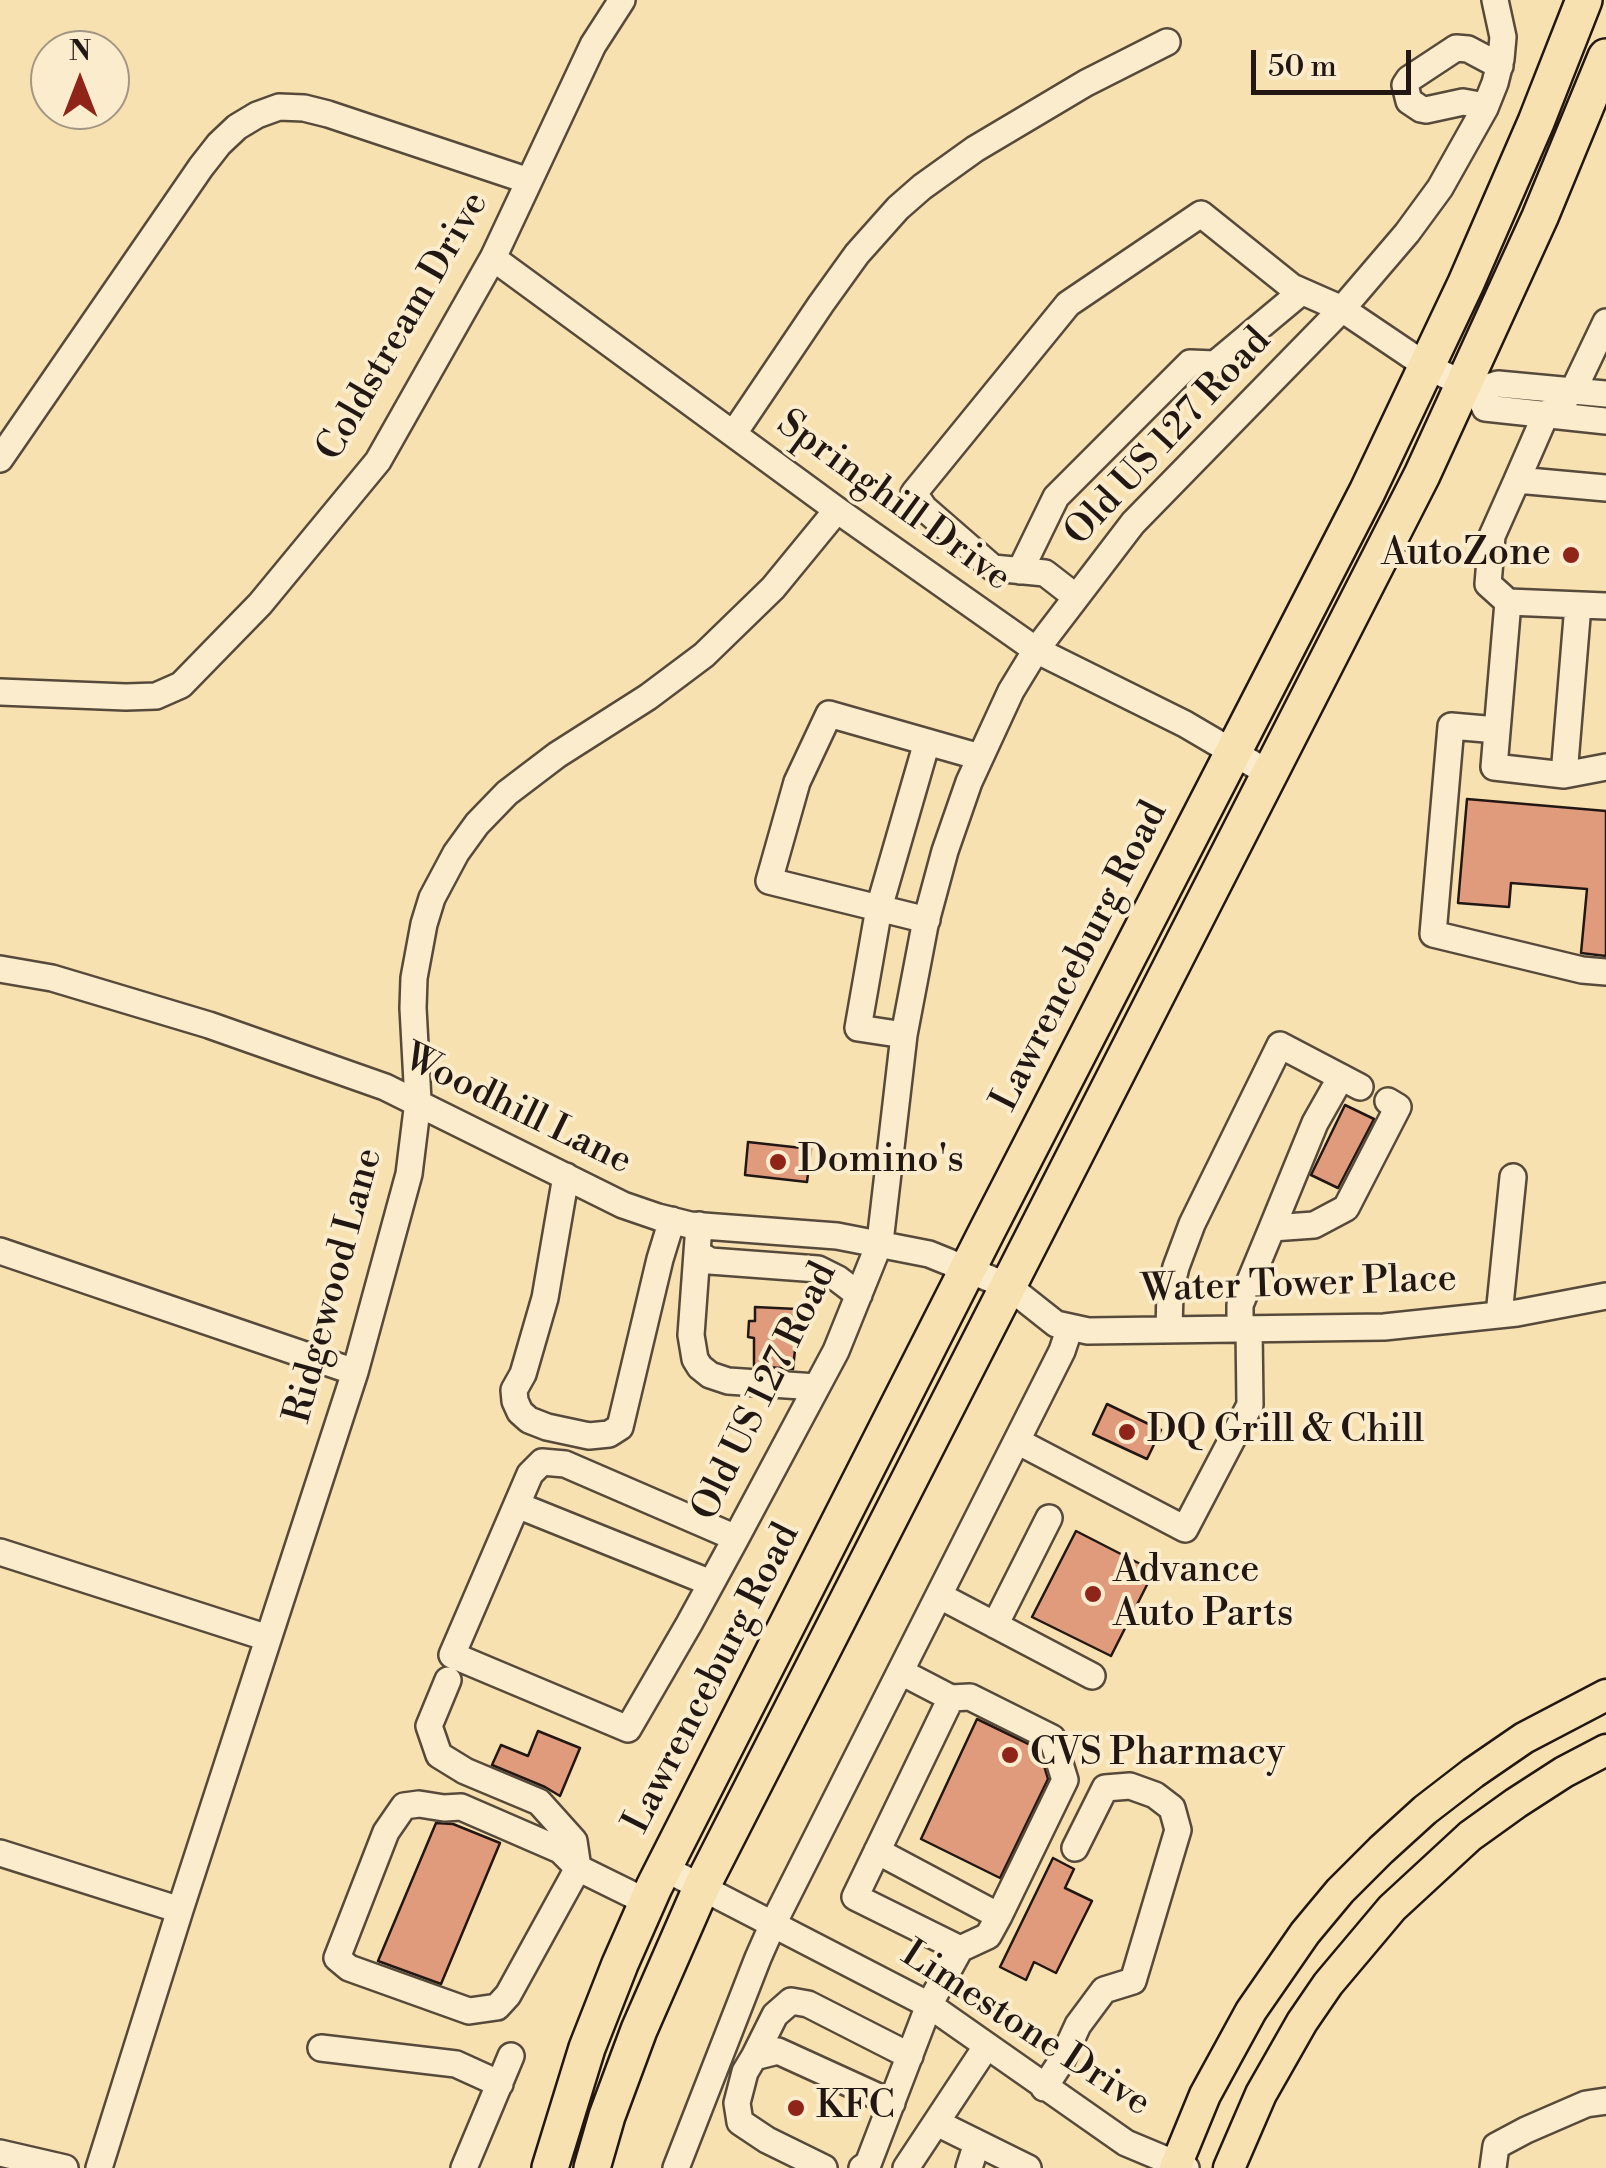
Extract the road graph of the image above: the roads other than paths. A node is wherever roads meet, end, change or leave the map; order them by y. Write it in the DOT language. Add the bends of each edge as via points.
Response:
graph roads {
  1 [pos="622,0"];
  2 [pos="1494,0"];
  3 [pos="1584,0"];
  4 [pos="1167,42"];
  5 [pos="1606,57"];
  6 [pos="1500,66"];
  7 [pos="1485,106"];
  8 [pos="529,181"];
  9 [pos="494,258"];
  10 [pos="1300,292"];
  11 [pos="1342,308"];
  12 [pos="1605,326"];
  13 [pos="1428,367"];
  14 [pos="1471,387"];
  15 [pos="1573,392"];
  16 [pos="1606,394"];
  17 [pos="1545,416"];
  18 [pos="1606,421"];
  19 [pos="734,434"];
  20 [pos="0,459"];
  21 [pos="1518,480"];
  22 [pos="1606,488"];
  23 [pos="837,510"];
  24 [pos="1020,571"];
  25 [pos="1076,597"];
  26 [pos="1508,602"];
  27 [pos="1578,605"];
  28 [pos="1606,606"];
  29 [pos="1036,650"];
  30 [pos="0,692"];
  31 [pos="1497,730"];
  32 [pos="926,742"];
  33 [pos="1234,752"];
  34 [pos="980,757"];
  35 [pos="1606,767"];
  36 [pos="1270,774"];
  37 [pos="1564,775"];
  38 [pos="878,908"];
  39 [pos="926,920"];
  40 [pos="0,969"];
  41 [pos="1606,972"];
  42 [pos="904,1034"];
  43 [pos="418,1101"];
  44 [pos="1388,1102"];
  45 [pos="566,1176"];
  46 [pos="1513,1177"];
  47 [pos="672,1220"];
  48 [pos="699,1225"];
  49 [pos="1272,1228"];
  50 [pos="880,1242"];
  51 [pos="0,1251"];
  52 [pos="697,1253"];
  53 [pos="968,1269"];
  54 [pos="1008,1286"];
  55 [pos="858,1295"];
  56 [pos="1606,1296"];
  57 [pos="1499,1315"];
  58 [pos="1070,1327"];
  59 [pos="1244,1328"];
  60 [pos="1169,1330"];
  61 [pos="354,1372"];
  62 [pos="816,1387"];
  63 [pos="1017,1441"];
  64 [pos="517,1505"];
  65 [pos="1049,1518"];
  66 [pos="736,1538"];
  67 [pos="0,1552"];
  68 [pos="712,1582"];
  69 [pos="940,1596"];
  70 [pos="996,1625"];
  71 [pos="268,1638"];
  72 [pos="901,1672"];
  73 [pos="1092,1676"];
  74 [pos="448,1680"];
  75 [pos="1606,1695"];
  76 [pos="951,1698"];
  77 [pos="1606,1750"];
  78 [pos="1075,1848"];
  79 [pos="877,1850"];
  80 [pos="0,1853"];
  81 [pos="578,1868"];
  82 [pos="664,1868"];
  83 [pos="702,1886"];
  84 [pos="647,1902"];
  85 [pos="180,1910"];
  86 [pos="999,1916"];
  87 [pos="773,1924"];
  88 [pos="960,1949"];
  89 [pos="929,2005"];
  90 [pos="986,2047"];
  91 [pos="321,2048"];
  92 [pos="512,2056"];
  93 [pos="910,2056"];
  94 [pos="720,2061"];
  95 [pos="750,2064"];
  96 [pos="500,2084"];
  97 [pos="1044,2088"];
  98 [pos="1606,2101"];
  99 [pos="892,2102"];
  100 [pos="937,2123"];
  101 [pos="0,2153"];
  102 [pos="973,2156"];
  103 [pos="1179,2167"];
  104 [pos="65,2168"];
  105 [pos="99,2168"];
  106 [pos="464,2168"];
  107 [pos="550,2168"];
  108 [pos="592,2168"];
  109 [pos="676,2168"];
  110 [pos="824,2168"];
  111 [pos="862,2168"];
  112 [pos="906,2168"];
  113 [pos="1028,2168"];
  114 [pos="1229,2168"];
  115 [pos="1493,2168"];
  1 -- 8 [label="street, Coldstream Drive" via="593,45"];
  2 -- 6 [label="street, Old US 127 Road" via="1504,37"];
  3 -- 13 [label="highway, Lawrenceburg Road"];
  4 -- 19 [label="street" via="990,141 898,208 830,292"];
  5 -- 14 [label="highway"];
  6 -- 7 [label="street, Old US 127 Road"];
  6 -- 7 [label="street" via="1456,48 1405,86 1409,101 1421,109 1463,102"];
  7 -- 11 [label="street, Old US 127 Road" via="1440,188"];
  8 -- 9 [label="street, Coldstream Drive"];
  8 -- 20 [label="street" via="304,108 257,114 201,167"];
  9 -- 19 [label="street, Springhill Drive"];
  9 -- 30 [label="street, Coldstream Drive" via="378,461 260,604 181,685 156,696"];
  10 -- 11 [label="street"];
  10 -- 24 [label="street" via="1216,364 1190,363 1056,497"];
  10 -- 24 [label="street" via="1201,214 1068,304 914,492 993,568"];
  11 -- 13 [label="street"];
  11 -- 25 [label="street, Old US 127 Road" via="1132,523"];
  12 -- 15 [label="street"];
  13 -- 14 [label="street"];
  13 -- 33 [label="highway, Lawrenceburg Road"];
  14 -- 15 [label="street"];
  14 -- 17 [label="street" via="1485,408"];
  14 -- 36 [label="highway"];
  15 -- 16 [label="street"];
  15 -- 17 [label="street"];
  17 -- 18 [label="street"];
  17 -- 21 [label="street"];
  19 -- 23 [label="street, Springhill Drive"];
  21 -- 22 [label="street"];
  21 -- 26 [label="street" via="1492,536 1488,584"];
  23 -- 29 [label="street, Springhill Drive"];
  23 -- 43 [label="street, Ridgewood Lane" via="773,588 704,655 530,774 477,824 443,876 418,950"];
  24 -- 25 [label="street" via="1046,573"];
  25 -- 29 [label="street, Old US 127 Road"];
  26 -- 27 [label="street"];
  26 -- 31 [label="street"];
  27 -- 28 [label="street"];
  27 -- 37 [label="street"];
  29 -- 33 [label="street, Springhill Drive"];
  29 -- 34 [label="street, Old US 127 Road"];
  31 -- 37 [label="street" via="1494,767"];
  31 -- 41 [label="street" via="1451,726 1434,934"];
  32 -- 34 [label="street"];
  32 -- 38 [label="street"];
  32 -- 38 [label="street" via="828,714 797,782 769,881"];
  33 -- 36 [label="street, Springhill Drive"];
  33 -- 53 [label="highway, Lawrenceburg Road"];
  34 -- 39 [label="street, Old US 127 Road"];
  35 -- 37 [label="street"];
  36 -- 54 [label="highway"];
  38 -- 39 [label="street"];
  38 -- 42 [label="street" via="858,1028"];
  39 -- 42 [label="street, Old US 127 Road"];
  40 -- 43 [label="street, Woodhill Lane" via="209,1024"];
  42 -- 50 [label="street, Old US 127 Road"];
  43 -- 45 [label="street, Woodhill Lane"];
  43 -- 61 [label="street, Ridgewood Lane" via="410,1174"];
  44 -- 49 [label="street" via="1398,1107 1346,1208 1314,1224"];
  45 -- 47 [label="street, Woodhill Lane"];
  45 -- 47 [label="street" via="544,1298 514,1390 528,1420 589,1436 620,1428"];
  46 -- 57 [label="street"];
  47 -- 48 [label="street, Woodhill Lane"];
  48 -- 50 [label="street, Woodhill Lane"];
  48 -- 52 [label="street"];
  49 -- 59 [label="street" via="1240,1306"];
  49 -- 60 [label="street" via="1314,1123 1350,1082 1280,1044 1192,1224 1170,1291"];
  50 -- 53 [label="street, Woodhill Lane"];
  50 -- 55 [label="street, Old US 127 Road"];
  51 -- 61 [label="street"];
  52 -- 55 [label="street" via="710,1260 818,1270"];
  52 -- 62 [label="street" via="692,1347 700,1366 728,1381"];
  53 -- 54 [label="street, Woodhill Lane"];
  53 -- 82 [label="highway, Lawrenceburg Road"];
  54 -- 58 [label="street, Water Tower Place" via="1056,1324"];
  54 -- 83 [label="highway"];
  55 -- 62 [label="street, Old US 127 Road"];
  56 -- 57 [label="street, Water Tower Place"];
  57 -- 59 [label="street, Water Tower Place" via="1384,1327"];
  58 -- 60 [label="street, Water Tower Place"];
  58 -- 63 [label="street"];
  59 -- 60 [label="street, Water Tower Place"];
  59 -- 63 [label="street" via="1250,1405 1185,1528"];
  61 -- 71 [label="street, Ridgewood Lane"];
  62 -- 66 [label="street, Old US 127 Road"];
  63 -- 69 [label="street"];
  64 -- 66 [label="street" via="542,1462 565,1464"];
  64 -- 68 [label="street"];
  64 -- 68 [label="street, Old US 127 Road" via="452,1655 628,1729"];
  65 -- 70 [label="street"];
  66 -- 68 [label="street, Old US 127 Road"];
  67 -- 71 [label="street"];
  69 -- 70 [label="street"];
  69 -- 72 [label="street"];
  70 -- 73 [label="street"];
  71 -- 85 [label="street, Ridgewood Lane"];
  72 -- 76 [label="street"];
  72 -- 87 [label="street"];
  74 -- 81 [label="street" via="429,1726 439,1755 540,1802 574,1841"];
  75 -- 103 [label="main road" via="1473,1773 1340,1891 1251,2011 1205,2095"];
  76 -- 79 [label="street"];
  76 -- 86 [label="street" via="970,1697 1052,1738 1065,1780"];
  77 -- 114 [label="main road" via="1470,1836 1392,1908 1302,2022"];
  78 -- 97 [label="street" via="1105,1788 1130,1786 1172,1808 1178,1830 1132,1981 1104,1990"];
  79 -- 86 [label="street"];
  79 -- 88 [label="street" via="855,1897"];
  80 -- 85 [label="street"];
  81 -- 81 [label="street" via="560,1850 461,1807 404,1806 386,1832 337,1958 469,2012 497,2007"];
  81 -- 84 [label="street"];
  82 -- 83 [label="street, Limestone Drive"];
  82 -- 84 [label="highway, Lawrenceburg Road"];
  83 -- 87 [label="street, Limestone Drive"];
  83 -- 108 [label="highway" via="639,2030"];
  84 -- 107 [label="highway, Lawrenceburg Road" via="587,2048"];
  85 -- 105 [label="street, Ridgewood Lane"];
  86 -- 88 [label="street" via="988,1936"];
  87 -- 89 [label="street, Limestone Drive"];
  87 -- 94 [label="street"];
  88 -- 89 [label="street"];
  89 -- 90 [label="street, Limestone Drive"];
  89 -- 93 [label="street"];
  90 -- 97 [label="street, Limestone Drive"];
  90 -- 100 [label="street"];
  91 -- 96 [label="street" via="456,2064"];
  92 -- 96 [label="street"];
  93 -- 95 [label="street" via="808,2004 791,2002 775,2016"];
  93 -- 99 [label="street"];
  94 -- 95 [label="street"];
  94 -- 109 [label="street"];
  95 -- 99 [label="street" via="778,2050"];
  95 -- 110 [label="street" via="737,2103 740,2122"];
  96 -- 106 [label="street"];
  97 -- 103 [label="street, Limestone Drive" via="1126,2144"];
  98 -- 115 [label="street" via="1496,2146"];
  99 -- 111 [label="street"];
  100 -- 102 [label="street"];
  100 -- 112 [label="street"];
  101 -- 104 [label="street"];
  102 -- 113 [label="street"];
}
